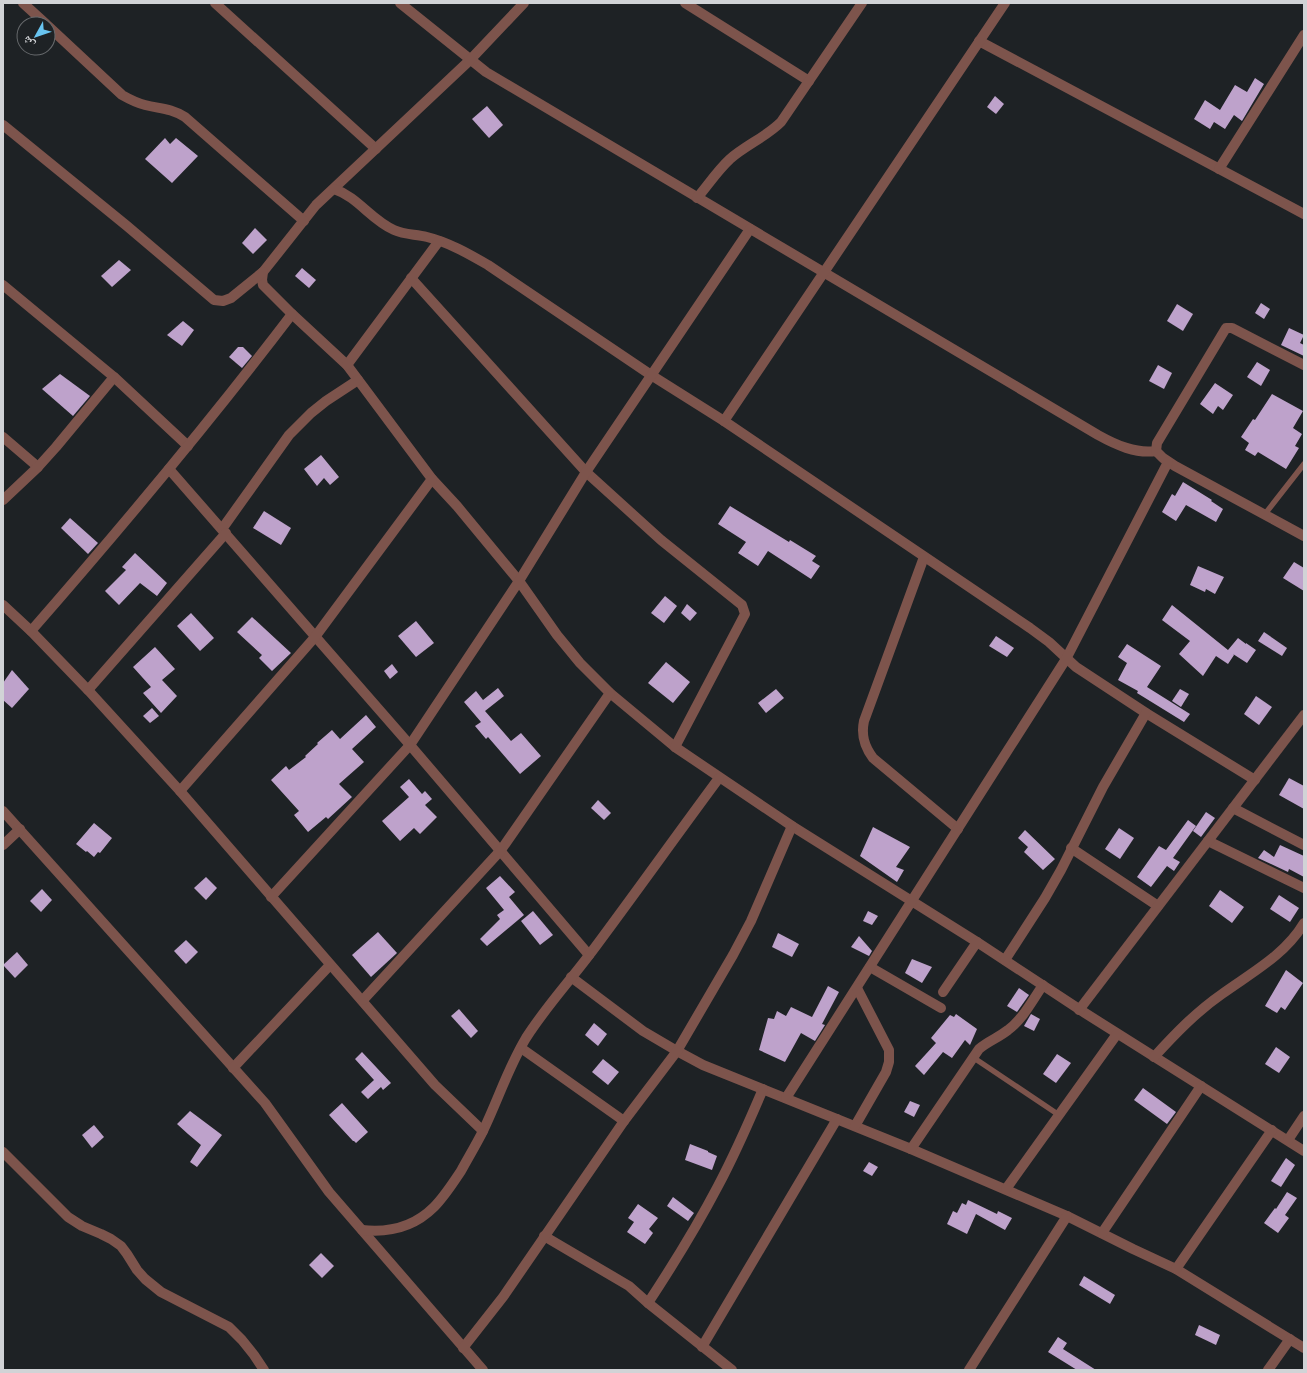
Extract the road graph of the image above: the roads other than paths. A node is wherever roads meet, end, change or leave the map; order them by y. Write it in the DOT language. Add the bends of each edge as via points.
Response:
graph roads {
  1 [pos="23,3"];
  2 [pos="215,3"];
  3 [pos="400,3"];
  4 [pos="524,3"];
  5 [pos="685,3"];
  6 [pos="862,3"];
  7 [pos="1005,3"];
  8 [pos="37,16"];
  9 [pos="56,33"];
  10 [pos="1304,35"];
  11 [pos="979,41"];
  12 [pos="470,60"];
  13 [pos="809,81"];
  14 [pos="3,126"];
  15 [pos="376,149"];
  16 [pos="1219,169"];
  17 [pos="334,189"];
  18 [pos="697,198"];
  19 [pos="1304,214"];
  20 [pos="304,221"];
  21 [pos="750,229"];
  22 [pos="439,241"];
  23 [pos="263,272"];
  24 [pos="824,273"];
  25 [pos="411,278"];
  26 [pos="3,284"];
  27 [pos="292,314"];
  28 [pos="1304,364"];
  29 [pos="347,365"];
  30 [pos="651,375"];
  31 [pos="114,377"];
  32 [pos="358,380"];
  33 [pos="724,421"];
  34 [pos="3,437"];
  35 [pos="188,446"];
  36 [pos="1156,451"];
  37 [pos="1168,462"];
  38 [pos="1304,464"];
  39 [pos="38,467"];
  40 [pos="169,469"];
  41 [pos="586,472"];
  42 [pos="432,479"];
  43 [pos="3,500"];
  44 [pos="1265,514"];
  45 [pos="224,531"];
  46 [pos="1304,536"];
  47 [pos="924,556"];
  48 [pos="519,581"];
  49 [pos="3,605"];
  50 [pos="31,631"];
  51 [pos="315,637"];
  52 [pos="1066,659"];
  53 [pos="88,690"];
  54 [pos="610,693"];
  55 [pos="1146,713"];
  56 [pos="1304,715"];
  57 [pos="410,745"];
  58 [pos="675,747"];
  59 [pos="719,778"];
  60 [pos="1255,780"];
  61 [pos="180,791"];
  62 [pos="1233,808"];
  63 [pos="3,811"];
  64 [pos="792,826"];
  65 [pos="20,829"];
  66 [pos="958,829"];
  67 [pos="1208,841"];
  68 [pos="3,845"];
  69 [pos="1304,845"];
  70 [pos="1071,848"];
  71 [pos="501,850"];
  72 [pos="1304,888"];
  73 [pos="270,897"];
  74 [pos="912,902"];
  75 [pos="1158,906"];
  76 [pos="1304,923"];
  77 [pos="977,942"];
  78 [pos="589,955"];
  79 [pos="1005,960"];
  80 [pos="330,965"];
  81 [pos="870,967"];
  82 [pos="572,977"];
  83 [pos="1043,986"];
  84 [pos="857,988"];
  85 [pos="943,992"];
  86 [pos="363,1000"];
  87 [pos="941,1008"];
  88 [pos="1080,1010"];
  89 [pos="1117,1034"];
  90 [pos="521,1048"];
  91 [pos="677,1051"];
  92 [pos="1154,1057"];
  93 [pos="974,1058"];
  94 [pos="233,1068"];
  95 [pos="1201,1086"];
  96 [pos="763,1089"];
  97 [pos="786,1098"];
  98 [pos="1059,1115"];
  99 [pos="1304,1116"];
  100 [pos="837,1119"];
  101 [pos="624,1121"];
  102 [pos="855,1126"];
  103 [pos="1272,1130"];
  104 [pos="483,1131"];
  105 [pos="1288,1140"];
  106 [pos="912,1149"];
  107 [pos="1304,1151"];
  108 [pos="3,1152"];
  109 [pos="1006,1189"];
  110 [pos="1067,1216"];
  111 [pos="362,1230"];
  112 [pos="1102,1233"];
  113 [pos="544,1236"];
  114 [pos="1176,1269"];
  115 [pos="648,1303"];
  116 [pos="1290,1339"];
  117 [pos="702,1347"];
  118 [pos="463,1348"];
  119 [pos="1304,1348"];
  120 [pos="264,1370"];
  121 [pos="483,1370"];
  122 [pos="732,1370"];
  123 [pos="968,1370"];
  124 [pos="1268,1370"];
  1 -- 8 [label="street"];
  2 -- 15 [label="street"];
  3 -- 12 [label="street"];
  4 -- 12 [label="street"];
  5 -- 13 [label="street"];
  6 -- 13 [label="street"];
  7 -- 11 [label="street"];
  9 -- 20 [label="street" via="122,95 145,105 177,112 192,122"];
  10 -- 16 [label="street"];
  11 -- 16 [label="street"];
  11 -- 24 [label="street"];
  12 -- 15 [label="street"];
  12 -- 18 [label="street"];
  13 -- 18 [label="street" via="781,122 729,160"];
  14 -- 23 [label="street" via="214,300 224,301 231,298"];
  15 -- 17 [label="street"];
  16 -- 19 [label="street"];
  17 -- 20 [label="street" via="316,205"];
  17 -- 22 [label="street" via="343,192 377,220 394,230"];
  18 -- 21 [label="street"];
  20 -- 23 [label="street"];
  21 -- 24 [label="street"];
  21 -- 30 [label="street"];
  22 -- 25 [label="street"];
  22 -- 30 [label="street" via="488,265"];
  23 -- 27 [label="street" via="263,285"];
  24 -- 33 [label="street"];
  24 -- 36 [label="street" via="1098,435 1124,447"];
  25 -- 29 [label="street"];
  25 -- 41 [label="street"];
  26 -- 31 [label="street"];
  27 -- 29 [label="street"];
  27 -- 35 [label="street"];
  28 -- 36 [label="street" via="1232,328 1226,328 1157,443"];
  29 -- 32 [label="street"];
  30 -- 33 [label="street"];
  30 -- 41 [label="street"];
  31 -- 35 [label="street"];
  31 -- 39 [label="street"];
  32 -- 42 [label="street"];
  32 -- 45 [label="street" via="326,401 289,435"];
  33 -- 47 [label="street"];
  34 -- 39 [label="street"];
  35 -- 40 [label="street"];
  36 -- 37 [label="street"];
  37 -- 44 [label="street"];
  37 -- 52 [label="street"];
  38 -- 44 [label="lane"];
  39 -- 43 [label="street"];
  40 -- 45 [label="street"];
  40 -- 50 [label="street"];
  41 -- 48 [label="street"];
  41 -- 58 [label="street" via="661,540 738,601 744,610 745,614"];
  42 -- 48 [label="street"];
  42 -- 51 [label="street"];
  44 -- 46 [label="street"];
  45 -- 51 [label="street"];
  45 -- 53 [label="street"];
  47 -- 52 [label="street" via="1040,634"];
  47 -- 66 [label="street" via="864,721 863,734 866,747 873,758"];
  48 -- 54 [label="street" via="557,635"];
  48 -- 57 [label="street"];
  49 -- 50 [label="street"];
  50 -- 53 [label="street"];
  51 -- 57 [label="street"];
  51 -- 61 [label="street"];
  52 -- 55 [label="street"];
  52 -- 66 [label="street"];
  53 -- 61 [label="street"];
  54 -- 58 [label="street"];
  54 -- 71 [label="street"];
  55 -- 60 [label="street"];
  55 -- 70 [label="street"];
  56 -- 60 [label="street"];
  57 -- 71 [label="street"];
  57 -- 73 [label="street"];
  58 -- 59 [label="street"];
  59 -- 64 [label="street"];
  59 -- 78 [label="street"];
  60 -- 62 [label="street"];
  61 -- 73 [label="street"];
  62 -- 67 [label="street"];
  62 -- 69 [label="street"];
  63 -- 65 [label="street"];
  64 -- 74 [label="street"];
  64 -- 91 [label="street" via="752,921"];
  65 -- 68 [label="street"];
  65 -- 94 [label="street"];
  66 -- 74 [label="street"];
  67 -- 72 [label="street"];
  67 -- 75 [label="street"];
  70 -- 75 [label="street"];
  70 -- 79 [label="street" via="1045,898"];
  71 -- 78 [label="street"];
  71 -- 86 [label="street"];
  73 -- 80 [label="street"];
  74 -- 77 [label="street"];
  74 -- 81 [label="street"];
  75 -- 88 [label="street"];
  76 -- 92 [label="street" via="1286,947 1206,1006"];
  77 -- 79 [label="street"];
  77 -- 85 [label="street"];
  78 -- 82 [label="street"];
  79 -- 83 [label="street"];
  80 -- 86 [label="street"];
  80 -- 94 [label="street"];
  81 -- 84 [label="street"];
  81 -- 87 [label="street"];
  82 -- 90 [label="street" via="542,1015"];
  82 -- 91 [label="street" via="643,1030"];
  83 -- 88 [label="street"];
  83 -- 93 [label="street" via="1021,1018 1002,1034 984,1044"];
  84 -- 97 [label="street"];
  84 -- 102 [label="street" via="887,1045 890,1056 886,1072"];
  86 -- 104 [label="street" via="435,1085"];
  88 -- 89 [label="street"];
  89 -- 92 [label="street"];
  89 -- 98 [label="street"];
  90 -- 101 [label="street"];
  90 -- 104 [label="street"];
  91 -- 96 [label="street" via="703,1065"];
  91 -- 101 [label="street"];
  92 -- 95 [label="street"];
  93 -- 98 [label="lane"];
  93 -- 106 [label="street"];
  94 -- 111 [label="street" via="265,1103 329,1192"];
  95 -- 103 [label="street"];
  95 -- 112 [label="street"];
  96 -- 97 [label="street"];
  96 -- 115 [label="street" via="734,1155 706,1209"];
  97 -- 100 [label="street"];
  98 -- 109 [label="street"];
  99 -- 105 [label="street"];
  100 -- 102 [label="street"];
  100 -- 117 [label="street"];
  101 -- 113 [label="street"];
  102 -- 106 [label="street"];
  103 -- 105 [label="street"];
  103 -- 114 [label="street"];
  104 -- 111 [label="street" via="453,1182 426,1214 394,1229"];
  105 -- 107 [label="street"];
  106 -- 109 [label="street"];
  108 -- 120 [label="street" via="68,1217 121,1246 137,1270 153,1286 229,1327"];
  109 -- 110 [label="street"];
  110 -- 112 [label="street"];
  110 -- 123 [label="street"];
  111 -- 118 [label="street"];
  112 -- 114 [label="street"];
  113 -- 115 [label="street" via="629,1286"];
  113 -- 118 [label="street" via="503,1297"];
  114 -- 116 [label="street"];
  115 -- 117 [label="street"];
  116 -- 119 [label="street"];
  116 -- 124 [label="street"];
  117 -- 122 [label="street"];
  118 -- 121 [label="street"];
}
